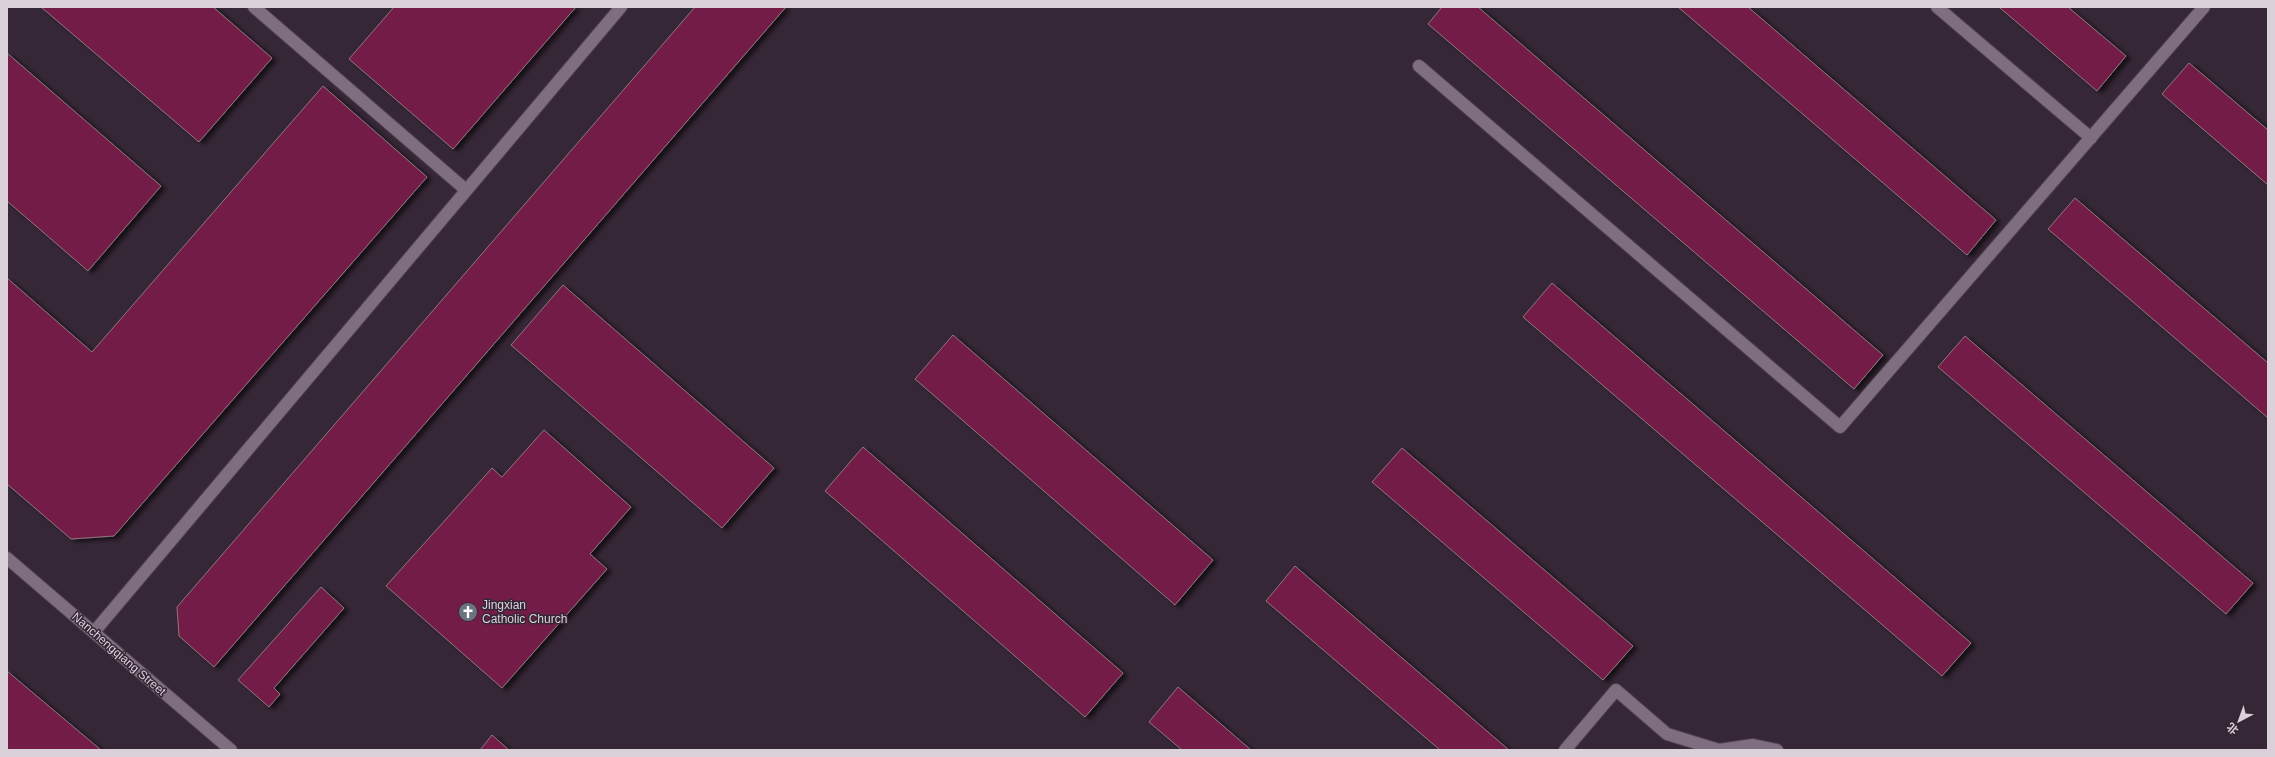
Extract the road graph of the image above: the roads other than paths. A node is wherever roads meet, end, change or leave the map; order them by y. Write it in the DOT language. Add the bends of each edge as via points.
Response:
graph roads {
  1 [pos="254,7"];
  2 [pos="621,7"];
  3 [pos="1937,7"];
  4 [pos="2204,7"];
  5 [pos="1418,66"];
  6 [pos="2091,138"];
  7 [pos="466,190"];
  8 [pos="7,558"];
  9 [pos="94,632"];
  10 [pos="231,750"];
  11 [pos="1565,750"];
  12 [pos="1777,750"];
  1 -- 7 [label="street"];
  2 -- 7 [label="street"];
  3 -- 6 [label="street"];
  4 -- 6 [label="street"];
  5 -- 6 [label="street" via="1840,427"];
  7 -- 9 [label="street"];
  8 -- 9 [label="street, Nanchengqiang Street"];
  9 -- 10 [label="street, Nanchengqiang Street"];
  11 -- 12 [label="street" via="1616,690 1667,734 1719,750 1753,745"];
}
